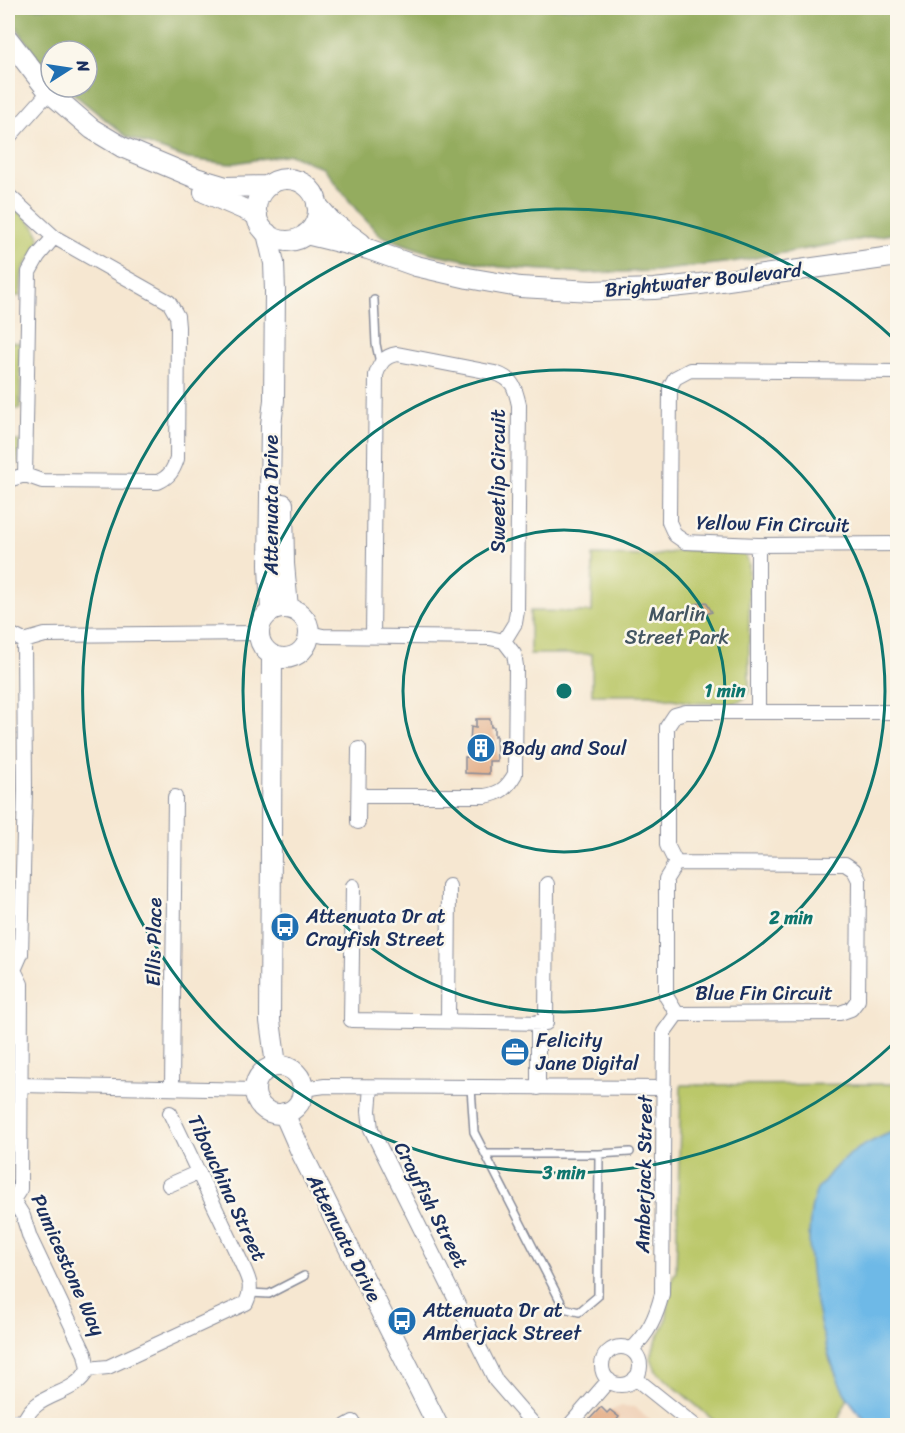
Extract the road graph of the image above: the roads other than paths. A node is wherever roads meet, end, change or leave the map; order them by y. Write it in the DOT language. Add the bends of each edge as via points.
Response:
graph roads {
  1 [pos="8,39"];
  2 [pos="8,57"];
  3 [pos="39,87"];
  4 [pos="39,90"];
  5 [pos="42,99"];
  6 [pos="48,99"];
  7 [pos="49,99"];
  8 [pos="8,138"];
  9 [pos="268,186"];
  10 [pos="8,195"];
  11 [pos="317,206"];
  12 [pos="257,215"];
  13 [pos="267,233"];
  14 [pos="54,237"];
  15 [pos="300,237"];
  16 [pos="368,249"];
  17 [pos="897,256"];
  18 [pos="275,291"];
  19 [pos="374,300"];
  20 [pos="380,363"];
  21 [pos="897,372"];
  22 [pos="25,475"];
  23 [pos="8,480"];
  24 [pos="897,544"];
  25 [pos="758,545"];
  26 [pos="280,609"];
  27 [pos="8,633"];
  28 [pos="258,633"];
  29 [pos="309,633"];
  30 [pos="373,636"];
  31 [pos="24,641"];
  32 [pos="504,641"];
  33 [pos="279,657"];
  34 [pos="758,712"];
  35 [pos="897,712"];
  36 [pos="359,749"];
  37 [pos="358,796"];
  38 [pos="175,797"];
  39 [pos="358,822"];
  40 [pos="676,862"];
  41 [pos="548,884"];
  42 [pos="352,886"];
  43 [pos="449,886"];
  44 [pos="11,970"];
  45 [pos="677,1014"];
  46 [pos="448,1021"];
  47 [pos="538,1022"];
  48 [pos="276,1065"];
  49 [pos="21,1084"];
  50 [pos="371,1087"];
  51 [pos="172,1088"];
  52 [pos="471,1088"];
  53 [pos="538,1088"];
  54 [pos="664,1088"];
  55 [pos="303,1089"];
  56 [pos="255,1090"];
  57 [pos="170,1113"];
  58 [pos="284,1113"];
  59 [pos="630,1152"];
  60 [pos="485,1154"];
  61 [pos="599,1154"];
  62 [pos="199,1172"];
  63 [pos="169,1185"];
  64 [pos="10,1200"];
  65 [pos="304,1276"];
  66 [pos="250,1293"];
  67 [pos="631,1350"];
  68 [pos="88,1369"];
  69 [pos="635,1378"];
  70 [pos="609,1380"];
  71 [pos="8,1421"];
  72 [pos="25,1424"];
  73 [pos="438,1425"];
  74 [pos="534,1425"];
  75 [pos="569,1425"];
  76 [pos="695,1425"];
  1 -- 3 [label="street"];
  2 -- 4 [label="street"];
  5 -- 8 [label="street"];
  6 -- 12 [label="street" via="78,135 134,167"];
  7 -- 9 [label="street" via="122,147 156,163 226,187"];
  9 -- 11 [label="street" via="282,179 301,182 314,196"];
  9 -- 12 [label="street" via="258,201"];
  10 -- 14 [label="street"];
  11 -- 15 [label="street" via="316,221"];
  11 -- 16 [label="street, Brightwater Boulevard"];
  12 -- 13 [label="street"];
  13 -- 15 [label="street" via="276,239"];
  13 -- 18 [label="street, Attenuata Drive"];
  14 -- 22 [label="street" via="29,272"];
  14 -- 22 [label="street" via="169,302 177,316 177,459 168,478 158,482 42,482"];
  15 -- 16 [label="street, Brightwater Boulevard"];
  15 -- 18 [label="street, Attenuata Drive"];
  16 -- 17 [label="street, Brightwater Boulevard" via="468,278 520,287 592,291 700,284"];
  18 -- 26 [label="street, Attenuata Drive" via="269,565"];
  19 -- 20 [label="lane"];
  20 -- 30 [label="street" via="376,375"];
  20 -- 32 [label="street, Sweetlip Circuit" via="397,354 495,373 507,377 515,389 519,405 518,611"];
  21 -- 25 [label="street, Yellow Fin Circuit" via="690,370 675,378 670,387 669,522 675,535 686,542"];
  22 -- 23 [label="street"];
  24 -- 25 [label="street, Yellow Fin Circuit"];
  25 -- 34 [label="street"];
  26 -- 28 [label="street" via="260,624"];
  26 -- 29 [label="street" via="297,611"];
  27 -- 31 [label="street"];
  28 -- 31 [label="street" via="45,635"];
  28 -- 33 [label="street" via="264,650"];
  29 -- 30 [label="street"];
  29 -- 33 [label="street" via="308,642 296,656"];
  30 -- 32 [label="street"];
  31 -- 44 [label="street, Pumicestone Way" via="21,954"];
  32 -- 37 [label="street" via="514,654 516,666 515,774 507,787 485,796"];
  33 -- 48 [label="street" via="273,750 270,1021"];
  34 -- 35 [label="street"];
  34 -- 40 [label="street" via="687,712 675,715 667,727 667,845"];
  36 -- 37 [label="street"];
  37 -- 39 [label="street"];
  38 -- 51 [label="street, Ellis Place"];
  40 -- 45 [label="street" via="666,879 666,996"];
  40 -- 45 [label="street, Blue Fin Circuit" via="844,864 854,870 859,880 858,1000 851,1009 840,1013"];
  41 -- 47 [label="street" via="546,1023"];
  42 -- 46 [label="street" via="351,1020"];
  43 -- 46 [label="street"];
  44 -- 49 [label="street, Pumicestone Way" via="21,984"];
  45 -- 54 [label="street, Amberjack Street" via="664,1032"];
  46 -- 47 [label="street"];
  47 -- 53 [label="street"];
  48 -- 55 [label="street" via="292,1069"];
  48 -- 56 [label="street" via="263,1071"];
  49 -- 51 [label="street"];
  49 -- 64 [label="street, Pumicestone Way" via="20,1189"];
  50 -- 52 [label="street"];
  50 -- 55 [label="street"];
  50 -- 74 [label="street, Crayfish Street" via="371,1129 496,1381"];
  51 -- 56 [label="street"];
  52 -- 53 [label="street"];
  52 -- 60 [label="lane" via="474,1132"];
  53 -- 54 [label="street"];
  54 -- 67 [label="street, Amberjack Street" via="662,1294 653,1325"];
  55 -- 58 [label="street" via="299,1103"];
  56 -- 58 [label="street" via="266,1110"];
  57 -- 62 [label="street, Tibouchina Street"];
  58 -- 73 [label="street, Attenuata Drive"];
  59 -- 61 [label="lane"];
  60 -- 61 [label="lane"];
  60 -- 61 [label="lane" via="564,1308 579,1312 598,1296"];
  62 -- 63 [label="street"];
  62 -- 66 [label="street, Tibouchina Street" via="250,1283"];
  64 -- 68 [label="street, Pumicestone Way" via="22,1216 85,1354"];
  65 -- 66 [label="lane" via="269,1294"];
  66 -- 68 [label="street, Tibouchina Street" via="246,1303 108,1367"];
  67 -- 69 [label="street" via="640,1363"];
  67 -- 70 [label="street" via="614,1348 604,1357 603,1369"];
  68 -- 72 [label="street" via="75,1385 28,1410"];
  69 -- 70 [label="street" via="625,1384"];
  69 -- 76 [label="street"];
  70 -- 75 [label="street"];
  71 -- 72 [label="street"];
}
